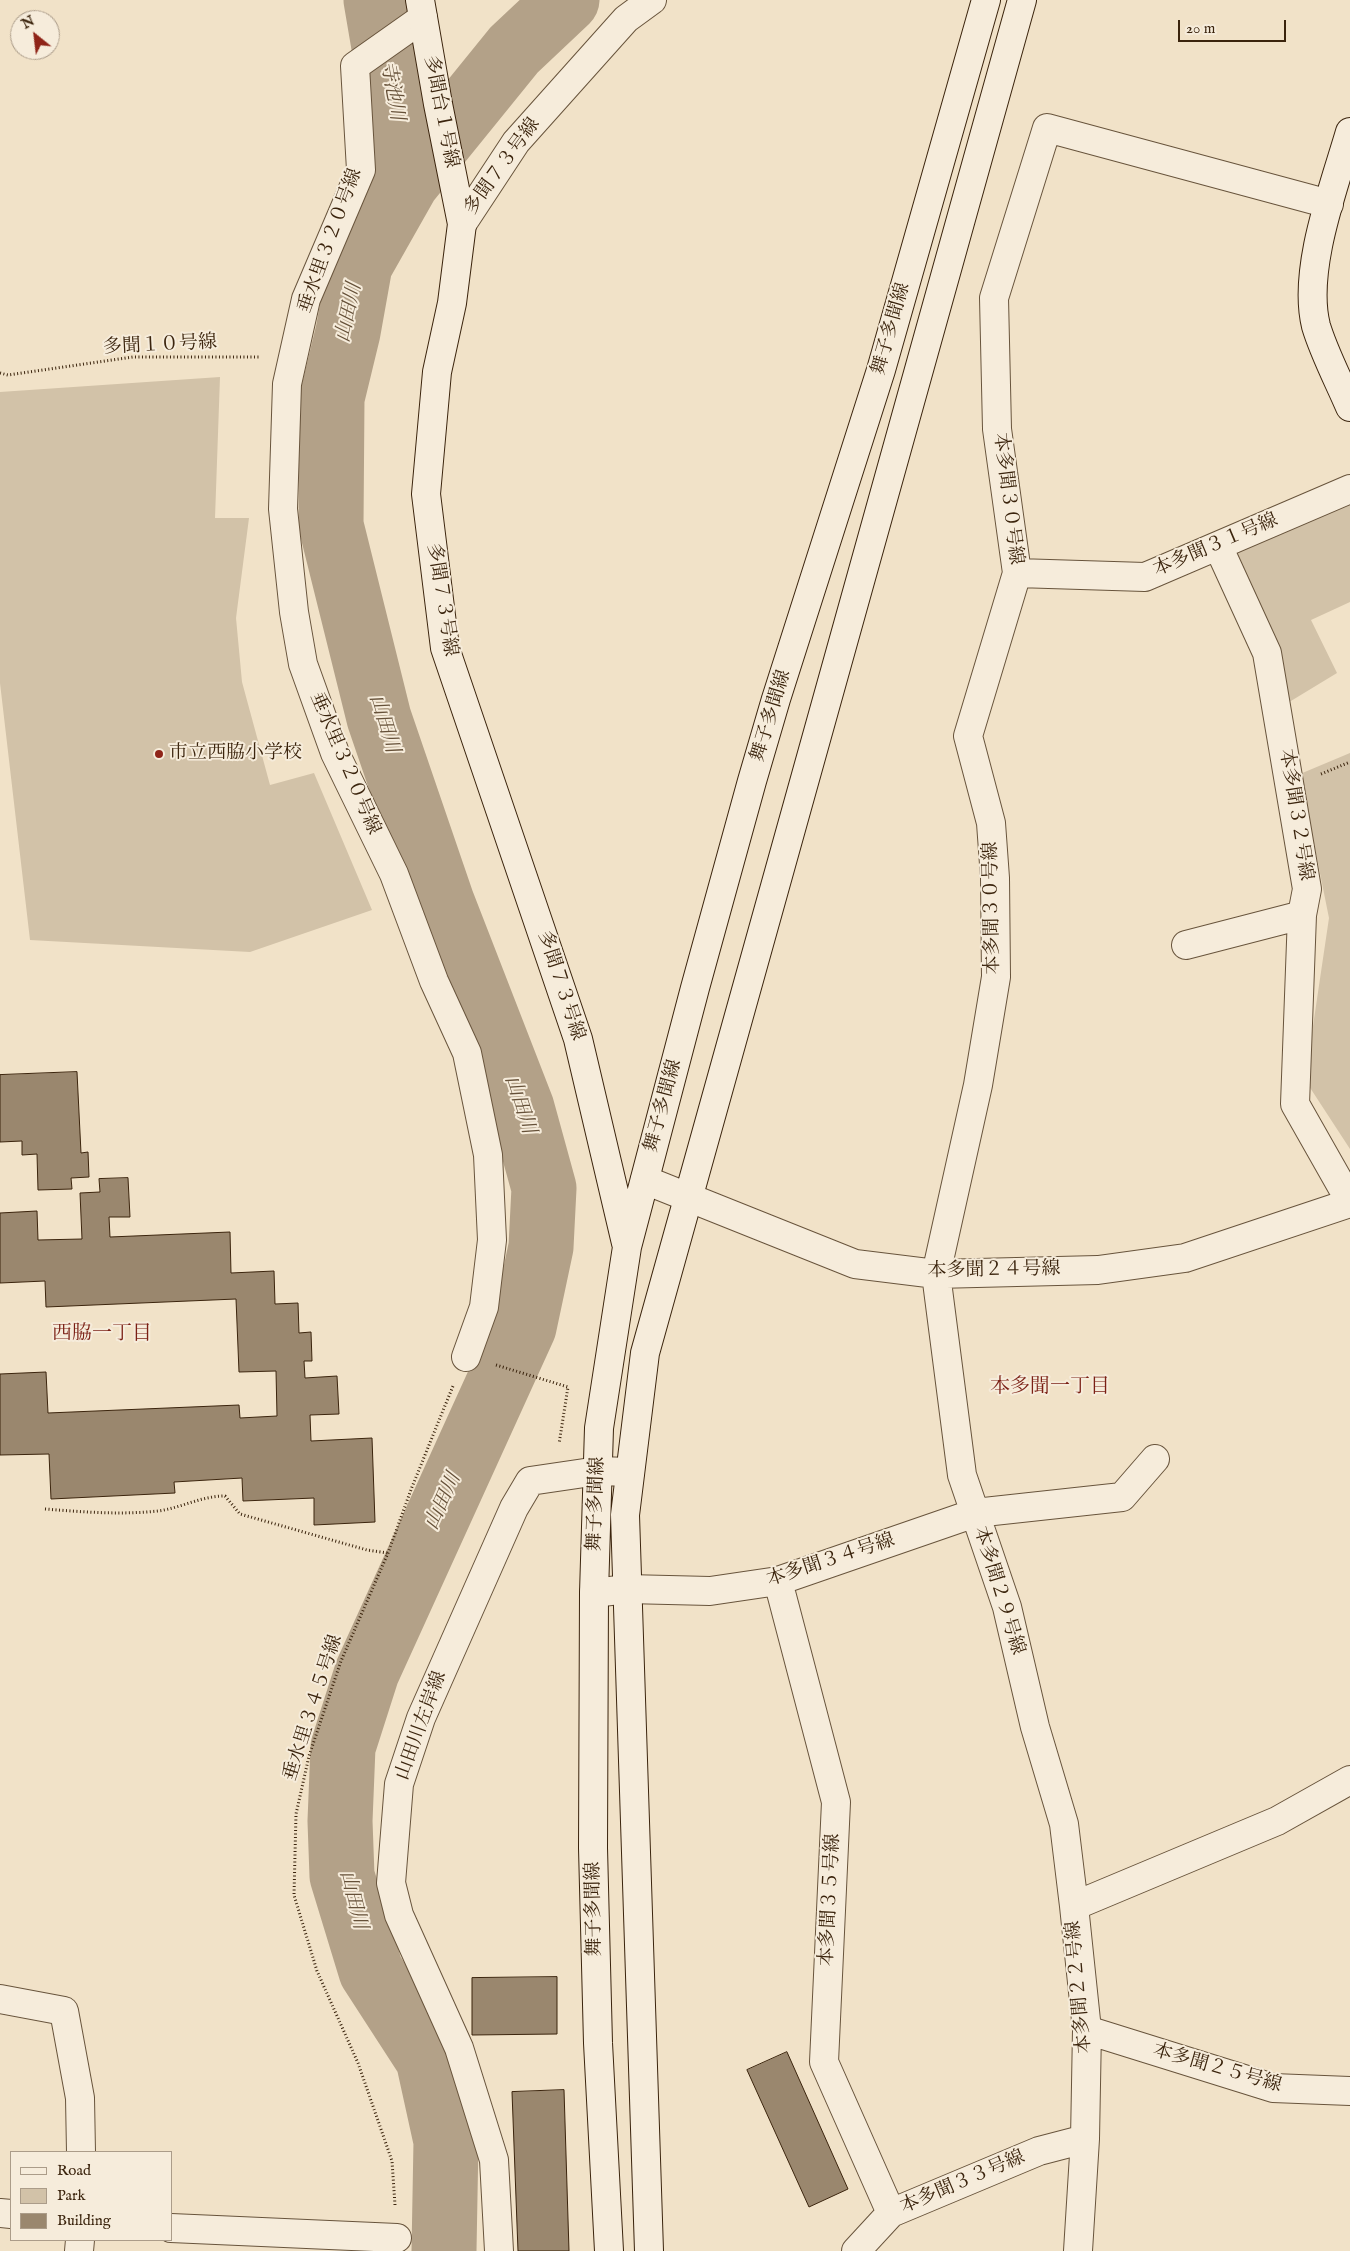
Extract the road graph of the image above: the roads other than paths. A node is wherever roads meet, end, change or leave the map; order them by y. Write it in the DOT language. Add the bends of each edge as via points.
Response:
graph roads {
  1 [pos="652,0"];
  2 [pos="986,0"];
  3 [pos="1022,0"];
  4 [pos="421,9"];
  5 [pos="1350,132"];
  6 [pos="1329,204"];
  7 [pos="462,224"];
  8 [pos="1350,407"];
  9 [pos="1350,489"];
  10 [pos="1218,546"];
  11 [pos="1017,573"];
  12 [pos="1302,915"];
  13 [pos="1186,945"];
  14 [pos="644,1180"];
  15 [pos="690,1198"];
  16 [pos="1350,1202"];
  17 [pos="627,1247"];
  18 [pos="936,1274"];
  19 [pos="466,1356"];
  20 [pos="1155,1460"];
  21 [pos="598,1471"];
  22 [pos="630,1472"];
  23 [pos="975,1513"];
  24 [pos="778,1581"];
  25 [pos="627,1589"];
  26 [pos="594,1593"];
  27 [pos="1350,1780"];
  28 [pos="1074,1906"];
  29 [pos="0,1999"];
  30 [pos="1087,2030"];
  31 [pos="1350,2091"];
  32 [pos="1085,2140"];
  33 [pos="81,2151"];
  34 [pos="890,2213"];
  35 [pos="172,2228"];
  36 [pos="398,2238"];
  37 [pos="499,2251"];
  38 [pos="609,2251"];
  39 [pos="649,2251"];
  40 [pos="856,2251"];
  41 [pos="1078,2251"];
  1 -- 7 [label="street, 多聞７３号線" via="626,19 516,142"];
  2 -- 14 [label="street, 舞子多聞線" via="881,370 760,754"];
  3 -- 15 [label="street, 舞子多聞線"];
  4 -- 7 [label="street, 多聞台１号線"];
  4 -- 19 [label="street, 垂水里３２０号線" via="397,37 355,66 361,170 306,299 287,384 283,509 303,664 335,753 394,874 434,981 467,1053 488,1155 492,1240 484,1307"];
  5 -- 6 [label="street"];
  6 -- 8 [label="street" via="1322,227 1312,292 1316,326"];
  6 -- 11 [label="street, 本多聞３０号線" via="1047,128 994,298 998,429"];
  7 -- 17 [label="street, 多聞７３号線" via="452,303 437,372 426,494 446,648 578,1039"];
  9 -- 10 [label="street, 本多聞３１号線"];
  10 -- 11 [label="street, 本多聞３１号線" via="1145,577"];
  10 -- 12 [label="street, 本多聞３２号線" via="1267,653 1307,889"];
  11 -- 18 [label="street, 本多聞３０号線" via="968,736 991,823 996,977 978,1085"];
  12 -- 13 [label="street"];
  12 -- 16 [label="street, 本多聞３２号線" via="1295,1104"];
  14 -- 15 [label="street, 本多聞２４号線"];
  14 -- 17 [label="street, 舞子多聞線"];
  15 -- 18 [label="street, 本多聞２４号線" via="855,1264"];
  15 -- 22 [label="street, 舞子多聞線" via="645,1353"];
  16 -- 18 [label="street, 本多聞２４号線" via="1185,1258 1098,1270"];
  17 -- 21 [label="street, 舞子多聞線" via="599,1428"];
  18 -- 23 [label="street, 本多聞２９号線" via="962,1475"];
  20 -- 23 [label="street, 本多聞３４号線" via="1122,1497"];
  21 -- 22 [label="street, 山田川左岸線"];
  21 -- 26 [label="street, 舞子多聞線"];
  21 -- 37 [label="street, 山田川左岸線" via="530,1481 514,1508 421,1718 399,1784 391,1884 399,1915 459,2048 494,2160"];
  22 -- 25 [label="street, 舞子多聞線" via="625,1515"];
  23 -- 24 [label="street, 本多聞３４号線"];
  23 -- 28 [label="street, 本多聞２９号線" via="1007,1608 1035,1727 1064,1824"];
  24 -- 25 [label="street, 本多聞３４号線" via="710,1591"];
  24 -- 34 [label="street, 本多聞３５号線" via="836,1802 824,2062"];
  25 -- 26 [label="street, 本多聞３４号線"];
  25 -- 39 [label="street, 舞子多聞線"];
  26 -- 38 [label="street, 舞子多聞線" via="598,2043"];
  27 -- 28 [label="street, 本多聞２２号線" via="1277,1821"];
  28 -- 30 [label="street, 本多聞２２号線"];
  29 -- 33 [label="street" via="64,2011 80,2098"];
  30 -- 31 [label="street, 本多聞２５号線" via="1273,2088"];
  30 -- 32 [label="street, 本多聞２２号線"];
  32 -- 34 [label="street, 本多聞３３号線" via="1039,2150"];
  32 -- 41 [label="street, 本多聞２２号線"];
  34 -- 40 [label="street, 本多聞３３号線"];
  35 -- 36 [label="street"];
}
